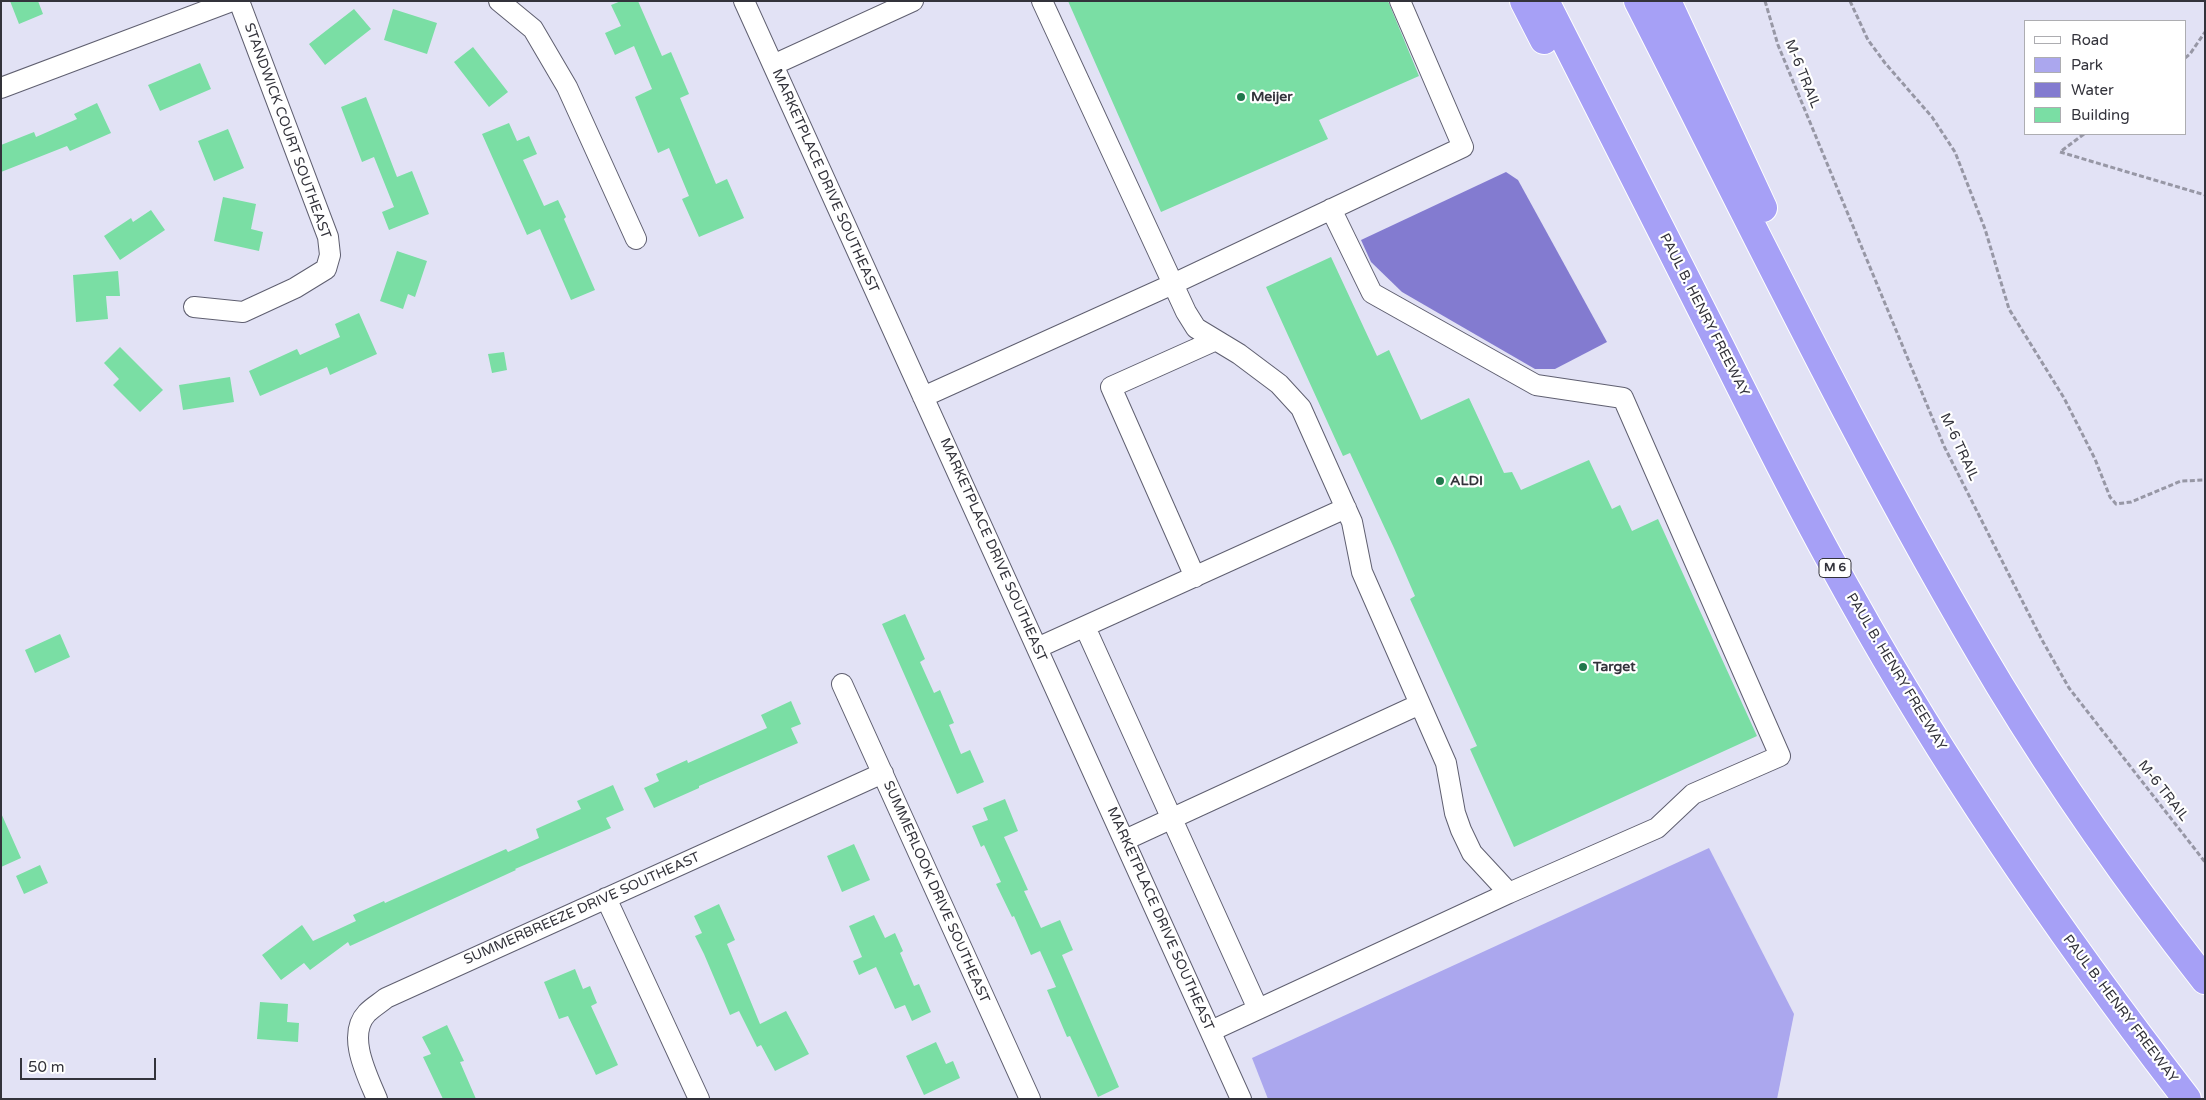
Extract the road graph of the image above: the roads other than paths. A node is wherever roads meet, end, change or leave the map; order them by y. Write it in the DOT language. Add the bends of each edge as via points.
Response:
graph roads {
  1 [pos="232,1"];
  2 [pos="239,1"];
  3 [pos="498,1"];
  4 [pos="744,1"];
  5 [pos="913,1"];
  6 [pos="1042,1"];
  7 [pos="1400,1"];
  8 [pos="1524,1"];
  9 [pos="1545,1"];
  10 [pos="1638,1"];
  11 [pos="1667,1"];
  12 [pos="773,65"];
  13 [pos="1,88"];
  14 [pos="1331,209"];
  15 [pos="636,239"];
  16 [pos="1173,284"];
  17 [pos="194,307"];
  18 [pos="1216,340"];
  19 [pos="923,397"];
  20 [pos="1859,435"];
  21 [pos="1778,462"];
  22 [pos="1346,508"];
  23 [pos="1195,577"];
  24 [pos="1085,626"];
  25 [pos="1037,648"];
  26 [pos="842,684"];
  27 [pos="1420,704"];
  28 [pos="882,773"];
  29 [pos="1172,818"];
  30 [pos="1125,840"];
  31 [pos="1509,892"];
  32 [pos="606,898"];
  33 [pos="2205,980"];
  34 [pos="1258,1009"];
  35 [pos="1211,1031"];
  36 [pos="377,1099"];
  37 [pos="699,1099"];
  38 [pos="1030,1099"];
  39 [pos="1241,1099"];
  40 [pos="2187,1099"];
  1 -- 13 [label="street"];
  2 -- 17 [label="street, STANDWICK COURT SOUTHEAST" via="328,236 330,255 326,269 244,312"];
  3 -- 15 [label="street" via="533,29 543,45 567,88"];
  4 -- 12 [label="street, MARKETPLACE DRIVE SOUTHEAST"];
  5 -- 12 [label="street"];
  6 -- 16 [label="street"];
  7 -- 14 [label="street" via="1463,147"];
  8 -- 21 [label="highway" via="1697,326"];
  9 -- 21 [label="highway, PAUL B. HENRY FREEWAY / M 6"];
  10 -- 20 [label="highway"];
  11 -- 20 [label="highway" via="1808,308"];
  12 -- 19 [label="street, MARKETPLACE DRIVE SOUTHEAST"];
  14 -- 16 [label="street"];
  14 -- 31 [label="street" via="1372,293 1536,385 1622,398 1780,756 1693,794 1657,828"];
  16 -- 18 [label="street" via="1196,328"];
  16 -- 19 [label="street"];
  18 -- 22 [label="street" via="1279,384 1301,408"];
  18 -- 23 [label="street" via="1112,388"];
  19 -- 25 [label="street, MARKETPLACE DRIVE SOUTHEAST"];
  20 -- 33 [label="highway" via="2001,688 2116,862"];
  21 -- 40 [label="highway, PAUL B. HENRY FREEWAY / M 6" via="1905,691 2010,857 2121,1013"];
  22 -- 23 [label="street"];
  22 -- 27 [label="street" via="1362,572"];
  23 -- 24 [label="street"];
  24 -- 25 [label="street"];
  24 -- 29 [label="street"];
  25 -- 30 [label="street, MARKETPLACE DRIVE SOUTHEAST"];
  26 -- 28 [label="street, SUMMERLOOK DRIVE SOUTHEAST"];
  27 -- 29 [label="street"];
  27 -- 31 [label="street" via="1446,763 1461,830 1472,853"];
  28 -- 32 [label="street, SUMMERBREEZE DRIVE SOUTHEAST"];
  28 -- 38 [label="street, SUMMERLOOK DRIVE SOUTHEAST"];
  29 -- 30 [label="street"];
  29 -- 34 [label="street"];
  30 -- 35 [label="street, MARKETPLACE DRIVE SOUTHEAST"];
  31 -- 34 [label="street"];
  32 -- 36 [label="street, SUMMERBREEZE DRIVE SOUTHEAST" via="386,998 366,1014 357,1036"];
  32 -- 37 [label="street"];
  34 -- 35 [label="street"];
  35 -- 39 [label="street, MARKETPLACE DRIVE SOUTHEAST"];
}
